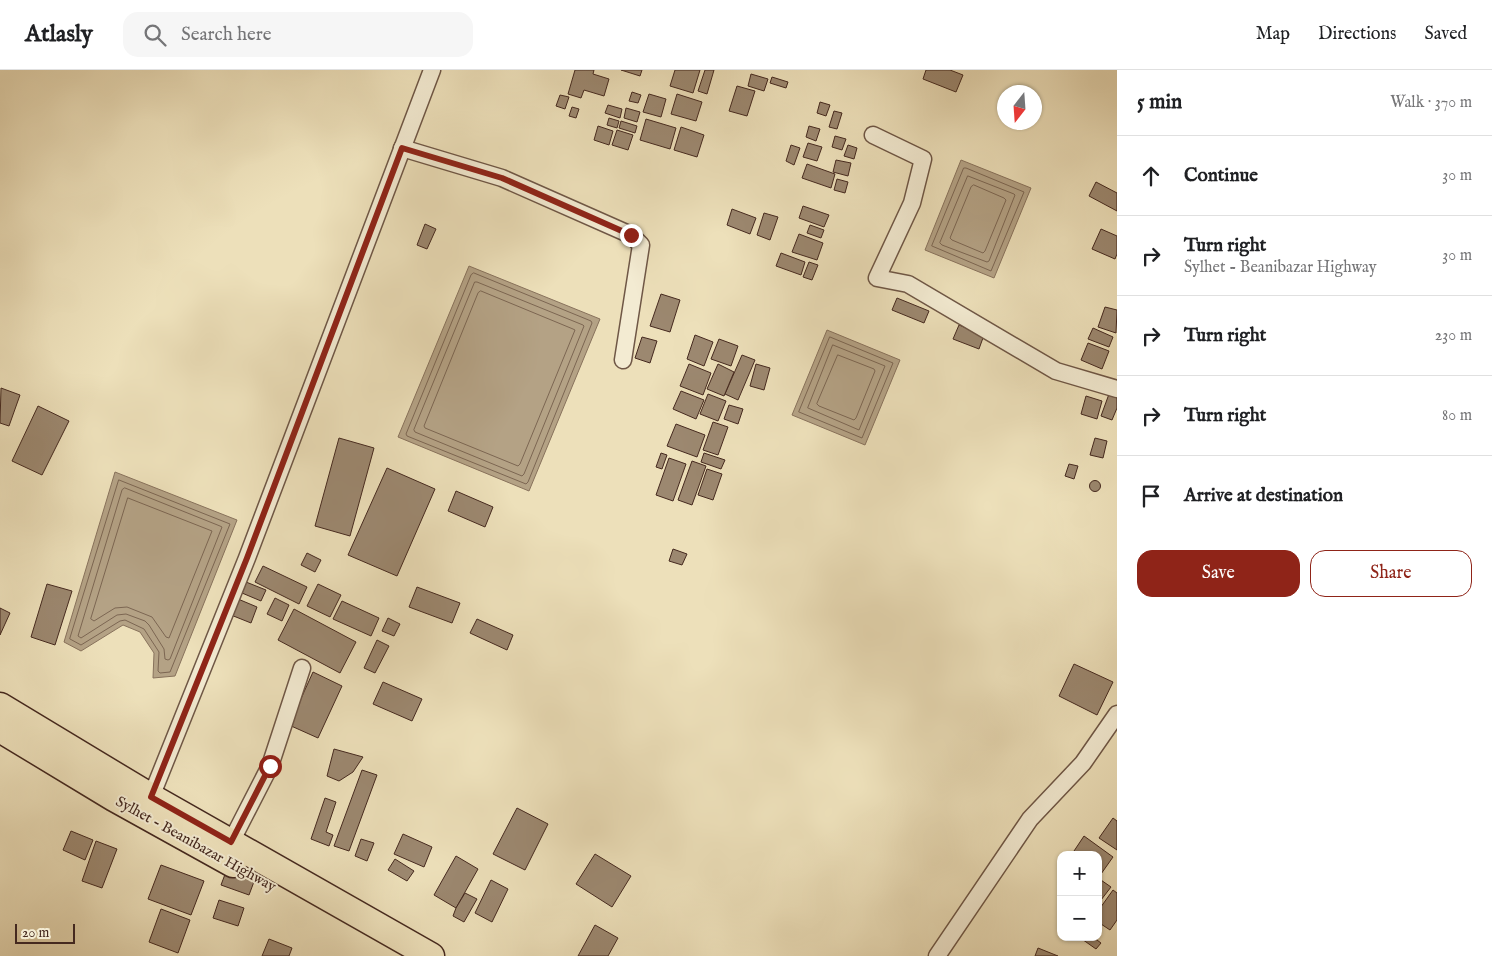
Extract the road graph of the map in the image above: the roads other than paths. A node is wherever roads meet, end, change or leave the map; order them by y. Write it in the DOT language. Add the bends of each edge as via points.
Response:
graph roads {
  1 [pos="432,70"];
  2 [pos="873,135"];
  3 [pos="402,148"];
  4 [pos="623,360"];
  5 [pos="1117,389"];
  6 [pos="302,668"];
  7 [pos="0,706"];
  8 [pos="1117,714"];
  9 [pos="0,730"];
  10 [pos="151,797"];
  11 [pos="231,842"];
  12 [pos="394,956"];
  13 [pos="431,956"];
  14 [pos="937,956"];
  1 -- 3 [label="street"];
  2 -- 5 [label="street" via="923,159 912,204 877,278 908,284 1056,370"];
  3 -- 4 [label="street" via="502,178 631,235 641,245"];
  3 -- 10 [label="street" via="247,558"];
  6 -- 11 [label="street" via="270,766"];
  7 -- 10 [label="main road, Sylhet - Beanibazar Highway"];
  8 -- 14 [label="street" via="1083,763 1030,819"];
  9 -- 12 [label="main road, Sylhet - Beanibazar Highway"];
  10 -- 11 [label="main road, Sylhet - Beanibazar Highway"];
  11 -- 13 [label="main road, Sylhet - Beanibazar Highway"];
}
